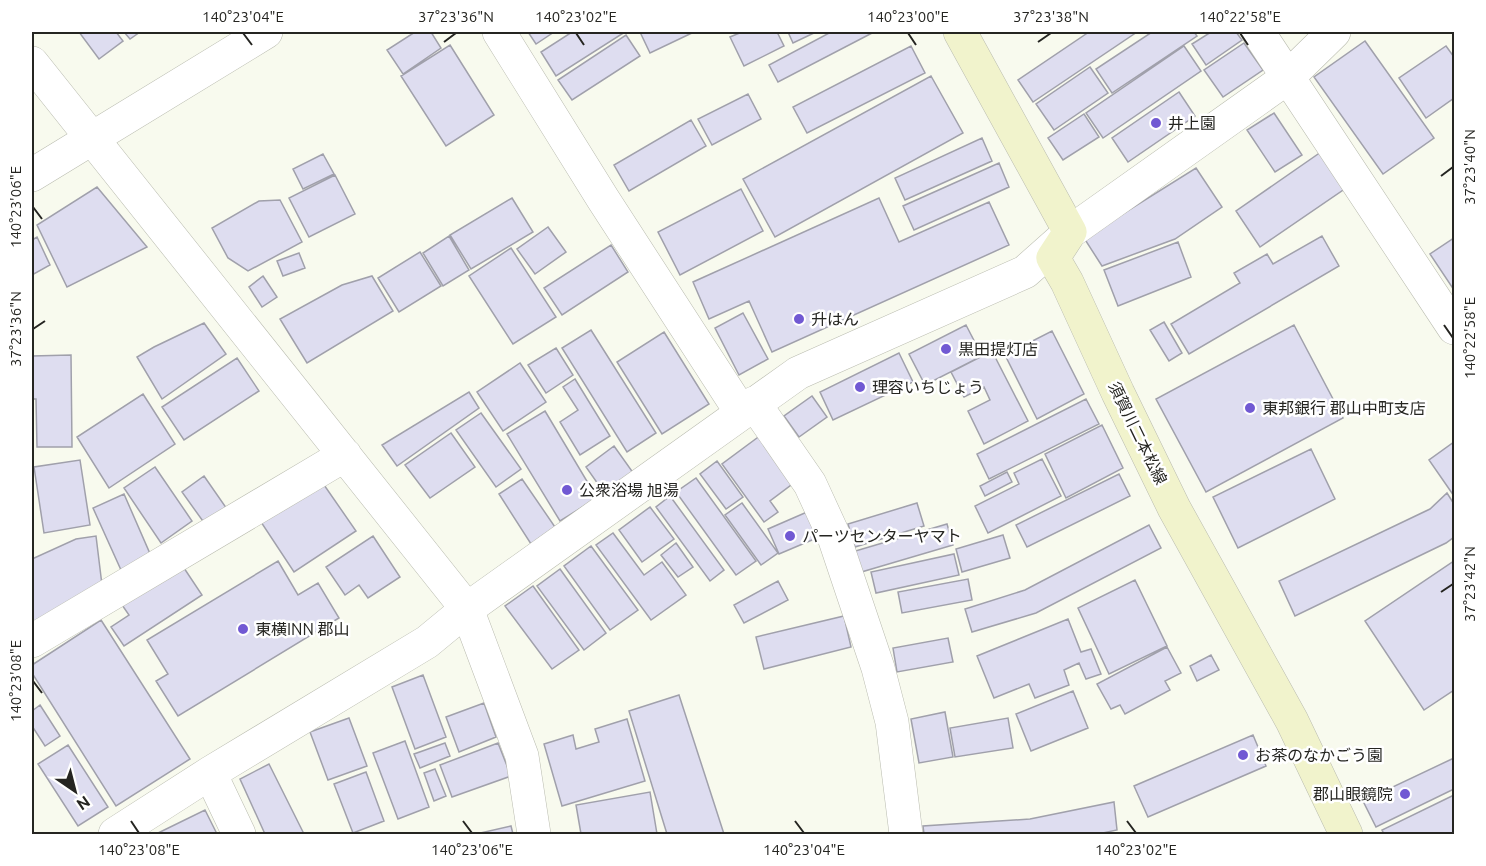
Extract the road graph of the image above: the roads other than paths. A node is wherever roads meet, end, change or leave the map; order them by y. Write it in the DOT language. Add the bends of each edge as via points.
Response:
graph roads {
  1 [pos="266,32"];
  2 [pos="499,32"];
  3 [pos="960,32"];
  4 [pos="1258,32"];
  5 [pos="1334,32"];
  6 [pos="32,63"];
  7 [pos="1287,78"];
  8 [pos="92,138"];
  9 [pos="32,175"];
  10 [pos="1070,232"];
  11 [pos="1455,328"];
  12 [pos="748,408"];
  13 [pos="345,455"];
  14 [pos="467,609"];
  15 [pos="32,641"];
  16 [pos="210,773"];
  17 [pos="115,834"];
  18 [pos="239,834"];
  19 [pos="534,834"];
  20 [pos="906,834"];
  21 [pos="1346,834"];
  1 -- 8 [label="street"];
  2 -- 12 [label="street" via="603,199"];
  3 -- 10 [label="main road"];
  4 -- 7 [label="street"];
  5 -- 7 [label="street"];
  6 -- 8 [label="street"];
  7 -- 10 [label="street"];
  7 -- 11 [label="street"];
  8 -- 9 [label="street"];
  8 -- 13 [label="street"];
  10 -- 12 [label="street" via="1025,272 798,374"];
  10 -- 21 [label="main road, 須賀川二本松線" via="1053,258 1174,508 1292,720"];
  12 -- 14 [label="street"];
  12 -- 20 [label="street" via="810,484 833,534 892,722"];
  13 -- 14 [label="street"];
  13 -- 15 [label="street"];
  14 -- 16 [label="street" via="427,642"];
  14 -- 19 [label="street" via="522,756"];
  16 -- 17 [label="street"];
  16 -- 18 [label="street"];
}
